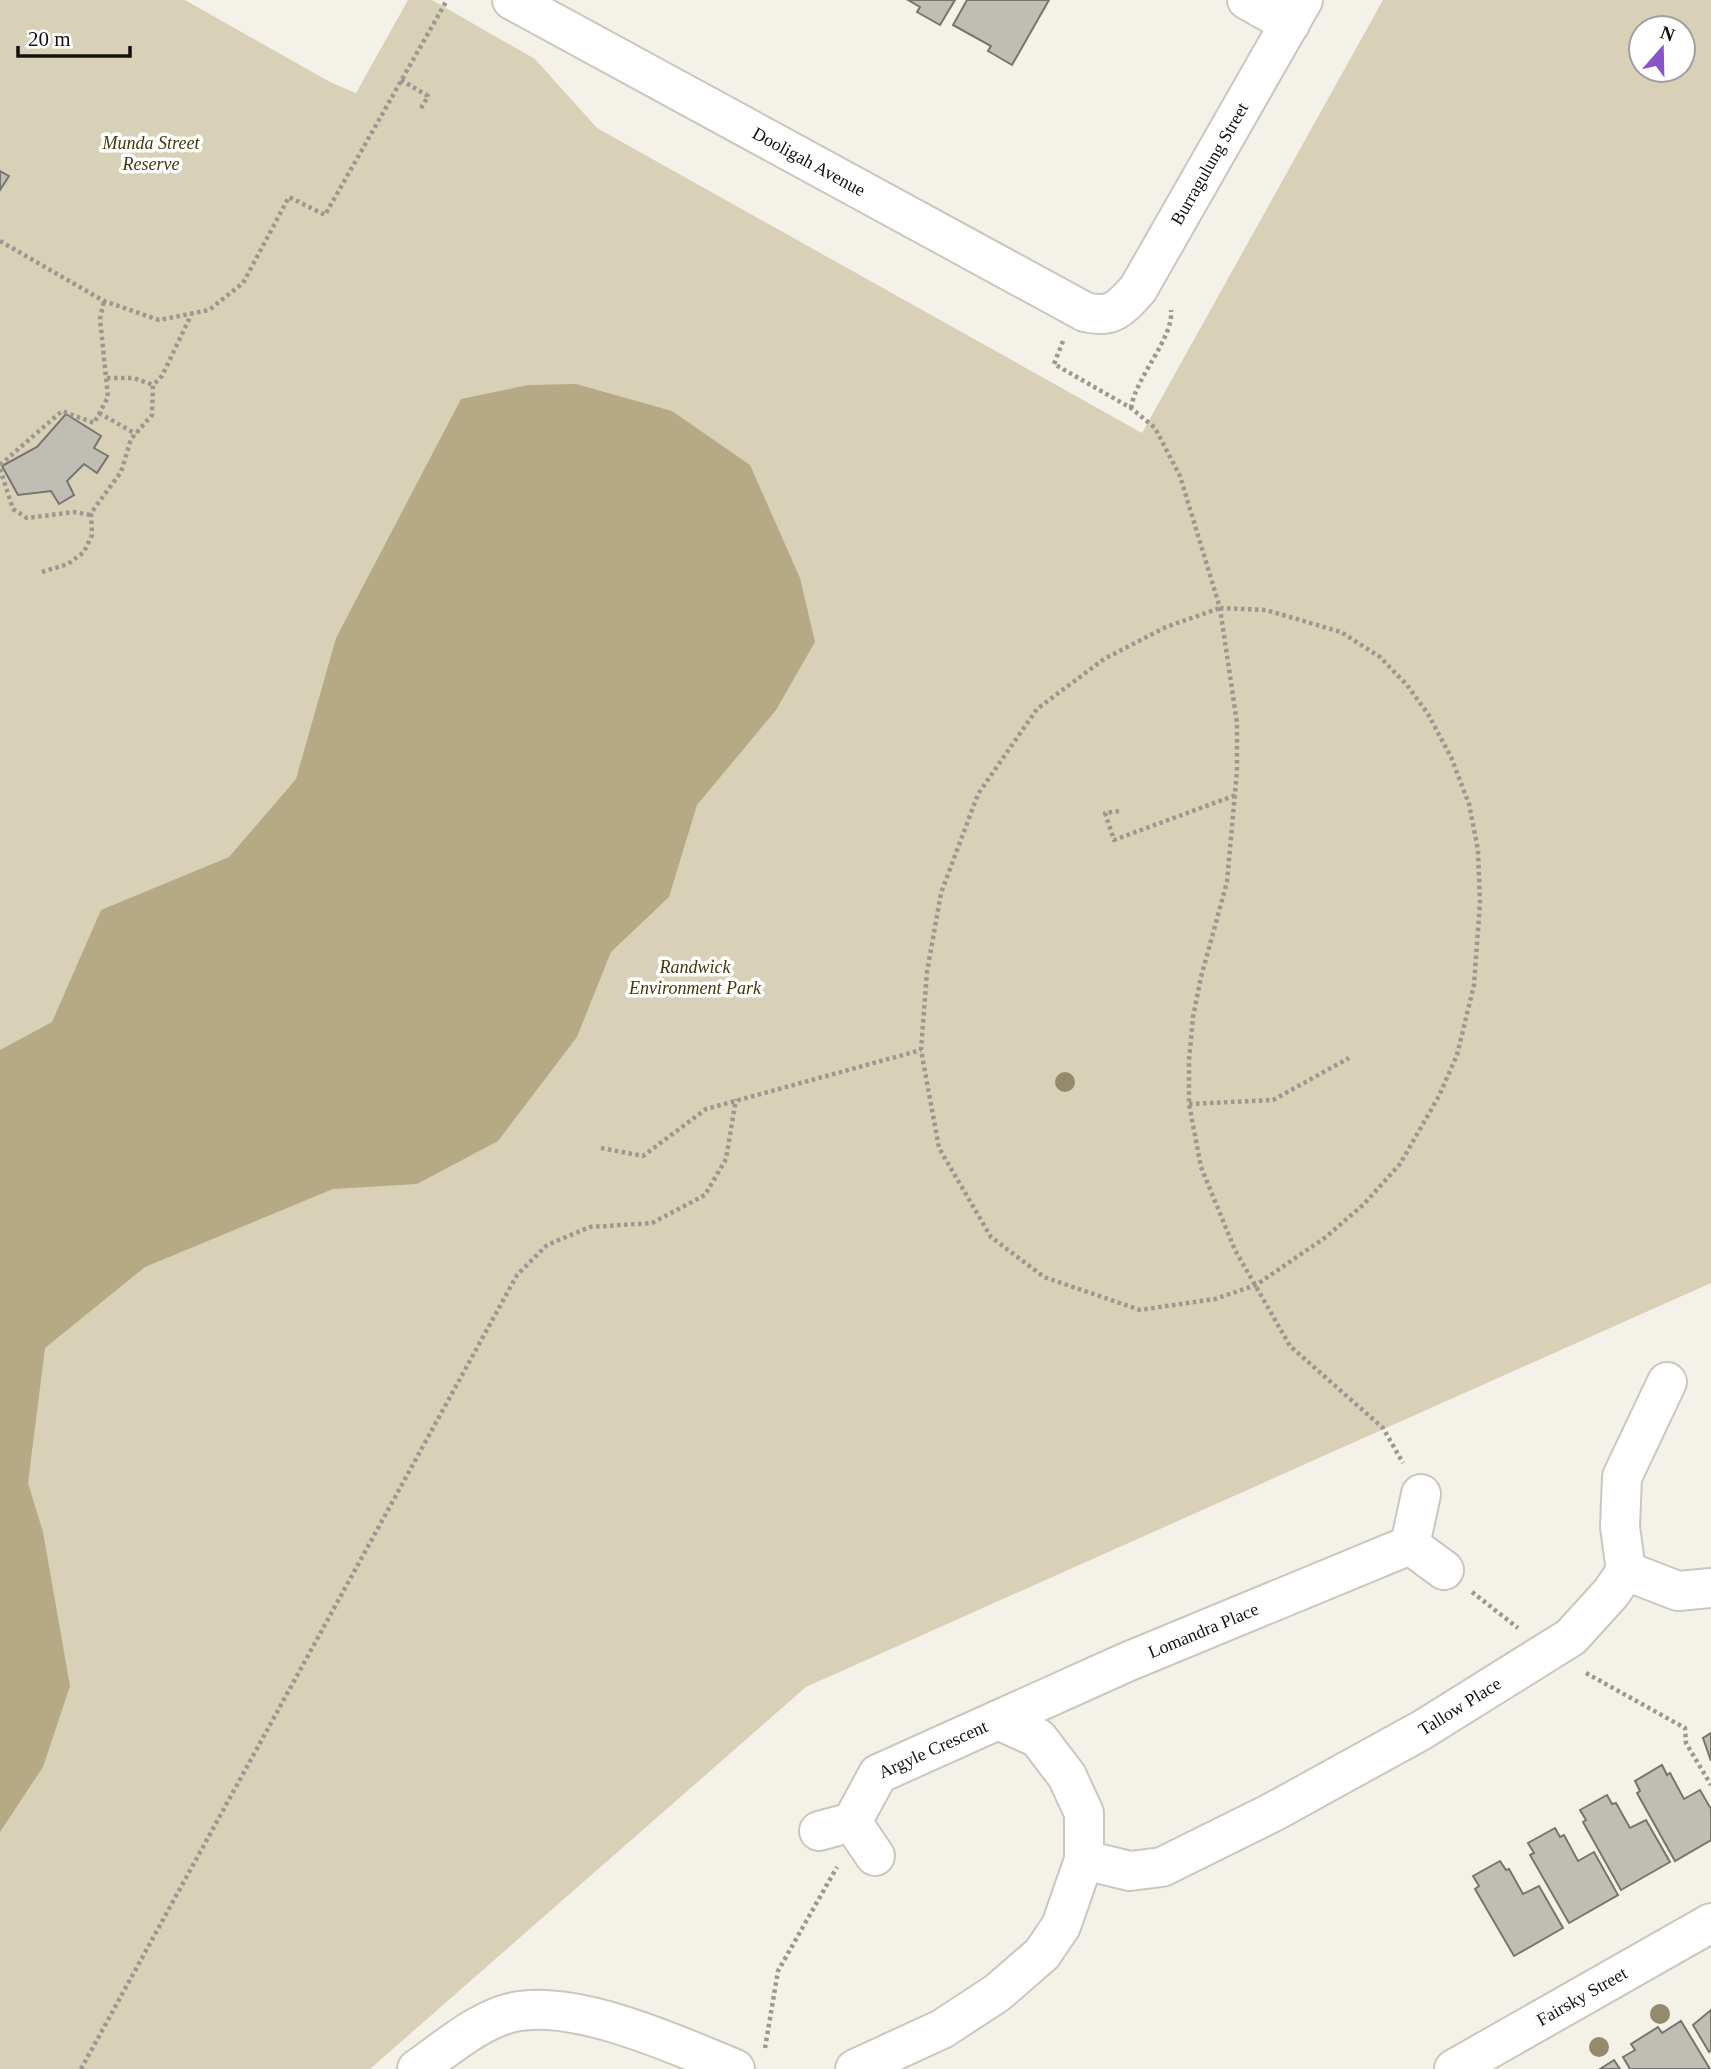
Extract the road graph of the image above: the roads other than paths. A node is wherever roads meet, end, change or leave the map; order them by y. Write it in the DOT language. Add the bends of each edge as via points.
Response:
graph roads {
  1 [pos="512,0"];
  2 [pos="1247,0"];
  3 [pos="1297,12"];
  4 [pos="1106,315"];
  5 [pos="1667,1382"];
  6 [pos="1421,1494"];
  7 [pos="1410,1545"];
  8 [pos="1444,1570"];
  9 [pos="1626,1571"];
  10 [pos="1711,1588"];
  11 [pos="998,1720"];
  12 [pos="851,1835"];
  13 [pos="1084,1860"];
  14 [pos="1711,1923"];
  15 [pos="750,2059"];
  16 [pos="417,2069"];
  17 [pos="855,2069"];
  18 [pos="1454,2069"];
  1 -- 4 [label="street, Dooligah Avenue" via="1085,312"];
  2 -- 3 [label="street"];
  3 -- 4 [label="street, Burragulung Street" via="1138,289 1118,311"];
  5 -- 9 [label="street" via="1622,1477 1620,1527"];
  6 -- 7 [label="street"];
  7 -- 8 [label="street"];
  7 -- 11 [label="street, Lomandra Place"];
  9 -- 10 [label="street" via="1678,1591"];
  9 -- 13 [label="street, Tallow Place" via="1572,1637 1422,1730 1163,1867 1130,1871"];
  11 -- 12 [label="street, Argyle Crescent" via="878,1774"];
  11 -- 13 [label="street, Argyle Crescent" via="1038,1738 1067,1776 1084,1813"];
  13 -- 17 [label="street, Argyle Crescent" via="1061,1926 1042,1954 997,1993 942,2029"];
  14 -- 18 [label="street, Fairsky Street"];
  15 -- 16 [label="street" via="562,2011 514,2012 481,2025"];
}
